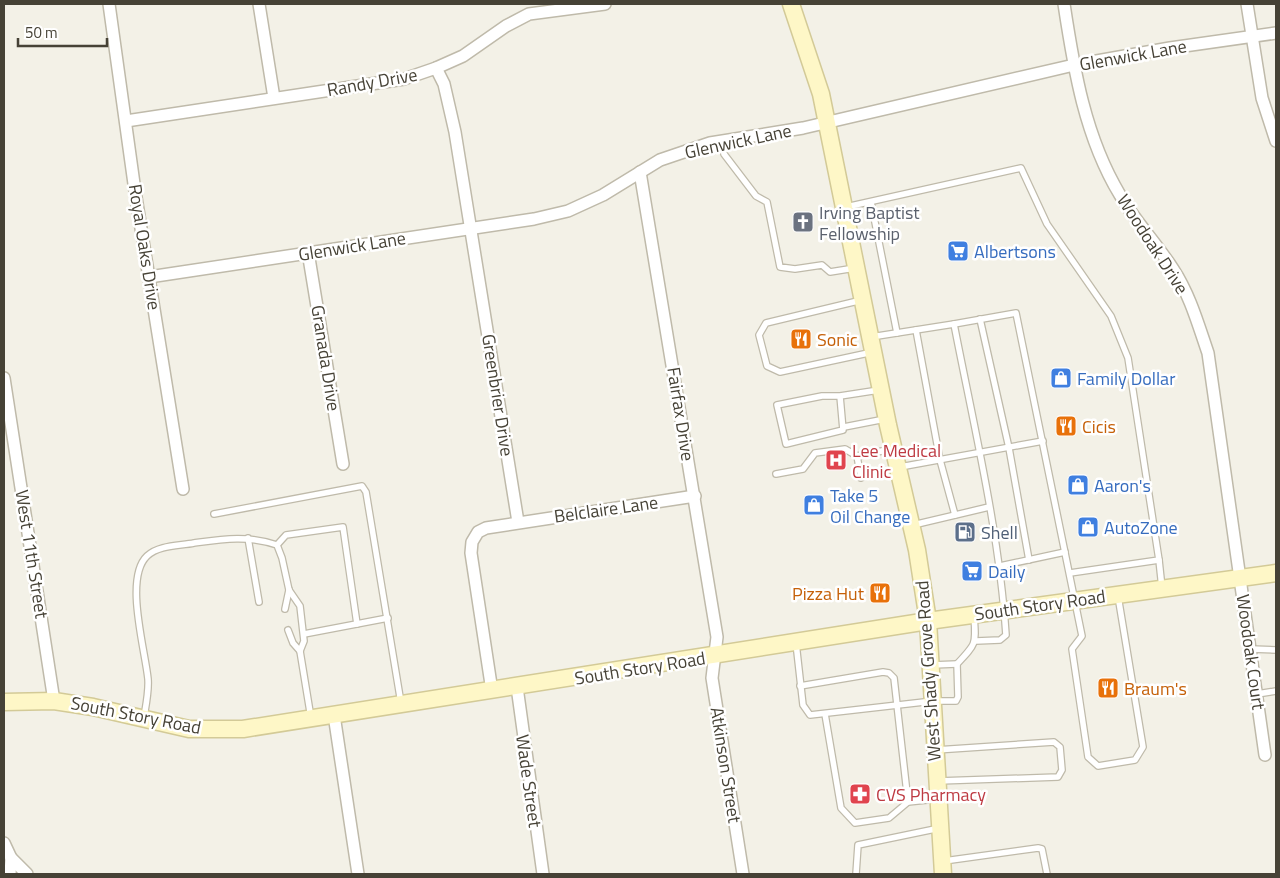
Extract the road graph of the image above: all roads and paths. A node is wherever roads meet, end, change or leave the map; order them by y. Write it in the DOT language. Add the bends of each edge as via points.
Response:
graph roads {
  1 [pos="109,4"];
  2 [pos="259,4"];
  3 [pos="605,4"];
  4 [pos="791,4"];
  5 [pos="1064,4"];
  6 [pos="1247,4"];
  7 [pos="1276,33"];
  8 [pos="1251,36"];
  9 [pos="1074,65"];
  10 [pos="436,68"];
  11 [pos="274,98"];
  12 [pos="126,121"];
  13 [pos="827,122"];
  14 [pos="722,141"];
  15 [pos="1276,141"];
  16 [pos="640,172"];
  17 [pos="872,202"];
  18 [pos="845,208"];
  19 [pos="471,228"];
  20 [pos="308,252"];
  21 [pos="857,268"];
  22 [pos="149,277"];
  23 [pos="864,300"];
  24 [pos="980,319"];
  25 [pos="954,324"];
  26 [pos="916,330"];
  27 [pos="897,333"];
  28 [pos="873,344"];
  29 [pos="4,378"];
  30 [pos="881,389"];
  31 [pos="840,396"];
  32 [pos="887,419"];
  33 [pos="844,427"];
  34 [pos="1043,442"];
  35 [pos="894,448"];
  36 [pos="1009,448"];
  37 [pos="978,453"];
  38 [pos="857,456"];
  39 [pos="940,460"];
  40 [pos="343,464"];
  41 [pos="898,468"];
  42 [pos="776,474"];
  43 [pos="861,478"];
  44 [pos="183,489"];
  45 [pos="695,496"];
  46 [pos="989,507"];
  47 [pos="214,514"];
  48 [pos="955,515"];
  49 [pos="518,522"];
  50 [pos="911,525"];
  51 [pos="248,538"];
  52 [pos="276,545"];
  53 [pos="1065,552"];
  54 [pos="1029,560"];
  55 [pos="1159,560"];
  56 [pos="1000,566"];
  57 [pos="1070,573"];
  58 [pos="1276,573"];
  59 [pos="1241,578"];
  60 [pos="1162,588"];
  61 [pos="289,590"];
  62 [pos="1118,594"];
  63 [pos="1075,600"];
  64 [pos="258,602"];
  65 [pos="285,609"];
  66 [pos="1004,610"];
  67 [pos="974,615"];
  68 [pos="388,618"];
  69 [pos="928,621"];
  70 [pos="357,624"];
  71 [pos="288,630"];
  72 [pos="304,634"];
  73 [pos="976,641"];
  74 [pos="796,643"];
  75 [pos="1250,648"];
  76 [pos="1276,650"];
  77 [pos="300,651"];
  78 [pos="714,656"];
  79 [pos="957,664"];
  80 [pos="932,665"];
  81 [pos="800,686"];
  82 [pos="516,687"];
  83 [pos="492,691"];
  84 [pos="1276,691"];
  85 [pos="1257,694"];
  86 [pos="54,701"];
  87 [pos="933,701"];
  88 [pos="4,702"];
  89 [pos="402,705"];
  90 [pos="897,705"];
  91 [pos="825,714"];
  92 [pos="334,715"];
  93 [pos="144,719"];
  94 [pos="311,719"];
  95 [pos="934,750"];
  96 [pos="1265,755"];
  97 [pos="936,781"];
  98 [pos="938,799"];
  99 [pos="908,802"];
  100 [pos="940,828"];
  101 [pos="4,843"];
  102 [pos="11,858"];
  103 [pos="942,868"];
  104 [pos="10,874"];
  105 [pos="27,874"];
  106 [pos="358,874"];
  107 [pos="543,874"];
  108 [pos="743,874"];
  109 [pos="856,874"];
  110 [pos="1047,874"];
  1 -- 12 [label="street, Royal Oaks Drive"];
  2 -- 11 [label="street"];
  3 -- 10 [label="street, Randy Drive" via="530,14 506,26 463,56"];
  4 -- 13 [label="main road, West Shady Grove Road" via="813,65"];
  5 -- 9 [label="street, Woodoak Drive"];
  6 -- 8 [label="street"];
  7 -- 8 [label="street, Glenwick Lane"];
  8 -- 9 [label="street, Glenwick Lane"];
  8 -- 15 [label="street" via="1262,98"];
  9 -- 13 [label="street, Glenwick Lane"];
  9 -- 59 [label="street, Woodoak Drive" via="1099,154 1121,196 1182,285 1208,353"];
  10 -- 11 [label="street, Randy Drive" via="404,79"];
  10 -- 19 [label="street, Greenbrier Drive" via="450,106"];
  11 -- 12 [label="street, Randy Drive"];
  12 -- 22 [label="street, Royal Oaks Drive"];
  13 -- 14 [label="street, Glenwick Lane"];
  13 -- 18 [label="main road, West Shady Grove Road"];
  14 -- 16 [label="street, Glenwick Lane" via="660,160"];
  14 -- 21 [label="lane" via="724,154 756,196 767,202 780,267 795,269 822,265 830,272"];
  16 -- 19 [label="street, Glenwick Lane" via="604,195 568,211"];
  16 -- 45 [label="street, Fairfax Drive"];
  17 -- 18 [label="lane"];
  17 -- 27 [label="lane"];
  17 -- 55 [label="lane" via="1022,168 1047,224 1111,316 1128,358"];
  18 -- 21 [label="main road, West Shady Grove Road"];
  19 -- 20 [label="street, Glenwick Lane"];
  19 -- 49 [label="street, Greenbrier Drive"];
  20 -- 22 [label="street, Glenwick Lane"];
  20 -- 40 [label="street, Granada Drive"];
  21 -- 23 [label="main road, West Shady Grove Road"];
  22 -- 44 [label="street, Royal Oaks Drive"];
  23 -- 28 [label="main road, West Shady Grove Road"];
  23 -- 28 [label="lane" via="766,323 760,334 767,366 780,372"];
  24 -- 25 [label="lane"];
  24 -- 34 [label="lane" via="1016,313"];
  24 -- 36 [label="lane"];
  25 -- 26 [label="lane"];
  25 -- 37 [label="lane"];
  26 -- 27 [label="lane"];
  26 -- 39 [label="lane"];
  27 -- 28 [label="lane"];
  28 -- 30 [label="main road, West Shady Grove Road"];
  29 -- 86 [label="street, West 11th Street"];
  30 -- 31 [label="lane"];
  30 -- 32 [label="main road, West Shady Grove Road"];
  31 -- 33 [label="lane"];
  31 -- 33 [label="lane" via="822,396 777,405 786,444 843,430"];
  32 -- 33 [label="lane"];
  32 -- 35 [label="main road, West Shady Grove Road"];
  34 -- 36 [label="lane"];
  34 -- 53 [label="lane"];
  35 -- 38 [label="lane"];
  35 -- 41 [label="main road, West Shady Grove Road"];
  36 -- 37 [label="lane"];
  36 -- 54 [label="lane"];
  37 -- 39 [label="lane"];
  37 -- 46 [label="lane"];
  38 -- 42 [label="lane" via="845,448 816,453 803,469"];
  38 -- 43 [label="lane"];
  39 -- 41 [label="lane"];
  39 -- 48 [label="lane"];
  41 -- 50 [label="main road, West Shady Grove Road"];
  45 -- 49 [label="street, Belclaire Lane"];
  45 -- 78 [label="street, Fairfax Drive" via="717,637"];
  46 -- 48 [label="lane"];
  46 -- 56 [label="lane"];
  47 -- 68 [label="lane" via="362,486 366,492"];
  48 -- 50 [label="lane"];
  49 -- 83 [label="street" via="486,528 478,532 472,542"];
  50 -- 69 [label="main road, West Shady Grove Road"];
  51 -- 52 [label="lane"];
  51 -- 64 [label="lane"];
  51 -- 93 [label="lane" via="160,549 147,556 139,566 135,583 149,681"];
  52 -- 61 [label="lane"];
  52 -- 70 [label="lane" via="286,535 343,526"];
  53 -- 54 [label="lane"];
  53 -- 57 [label="lane"];
  54 -- 56 [label="lane"];
  55 -- 57 [label="lane"];
  55 -- 60 [label="lane"];
  56 -- 66 [label="lane"];
  57 -- 63 [label="lane"];
  58 -- 59 [label="main road, South Story Road"];
  59 -- 60 [label="main road, South Story Road"];
  59 -- 75 [label="street, Woodoak Court"];
  60 -- 62 [label="main road, South Story Road"];
  61 -- 65 [label="lane"];
  61 -- 72 [label="lane" via="300,606"];
  62 -- 63 [label="main road, South Story Road"];
  62 -- 63 [label="lane" via="1143,747 1135,760 1098,766 1088,757 1072,649 1082,636"];
  63 -- 66 [label="main road, South Story Road"];
  66 -- 67 [label="main road, South Story Road"];
  66 -- 73 [label="lane" via="1006,635 1000,640"];
  67 -- 69 [label="main road, South Story Road"];
  67 -- 73 [label="lane"];
  68 -- 70 [label="lane"];
  68 -- 89 [label="lane"];
  69 -- 74 [label="main road, South Story Road"];
  69 -- 80 [label="main road, West Shady Grove Road"];
  70 -- 72 [label="lane"];
  71 -- 77 [label="lane"];
  72 -- 77 [label="lane"];
  73 -- 79 [label="lane"];
  74 -- 78 [label="main road, South Story Road"];
  74 -- 81 [label="lane"];
  75 -- 76 [label="lane"];
  75 -- 85 [label="street, Woodoak Court"];
  77 -- 94 [label="lane"];
  78 -- 82 [label="main road, South Story Road"];
  78 -- 108 [label="street, Atkinson Street" via="712,678"];
  79 -- 80 [label="lane"];
  79 -- 87 [label="lane" via="956,701"];
  80 -- 87 [label="main road, West Shady Grove Road"];
  81 -- 90 [label="lane" via="889,673 894,678"];
  81 -- 91 [label="lane" via="802,705 810,715"];
  82 -- 83 [label="main road, South Story Road"];
  82 -- 107 [label="street, Wade Street"];
  83 -- 89 [label="main road, South Story Road"];
  84 -- 85 [label="lane"];
  85 -- 96 [label="street, Woodoak Court"];
  86 -- 88 [label="main road, South Story Road"];
  86 -- 93 [label="main road, South Story Road"];
  87 -- 90 [label="lane"];
  87 -- 95 [label="main road, West Shady Grove Road"];
  89 -- 92 [label="main road, South Story Road"];
  90 -- 91 [label="lane"];
  90 -- 99 [label="lane"];
  91 -- 99 [label="lane" via="840,808 856,823 889,818"];
  92 -- 94 [label="main road, South Story Road"];
  92 -- 106 [label="street"];
  93 -- 94 [label="main road, South Story Road" via="189,729 243,729"];
  95 -- 97 [label="main road, West Shady Grove Road"];
  95 -- 97 [label="lane" via="1054,742 1059,744 1062,770 1058,777"];
  97 -- 98 [label="main road, West Shady Grove Road"];
  98 -- 99 [label="lane"];
  98 -- 100 [label="main road, West Shady Grove Road"];
  100 -- 103 [label="main road, West Shady Grove Road"];
  100 -- 109 [label="lane" via="858,845"];
  101 -- 102 [label="street"];
  102 -- 104 [label="street"];
  102 -- 105 [label="street"];
  103 -- 110 [label="lane" via="1038,848 1042,849"];
}
